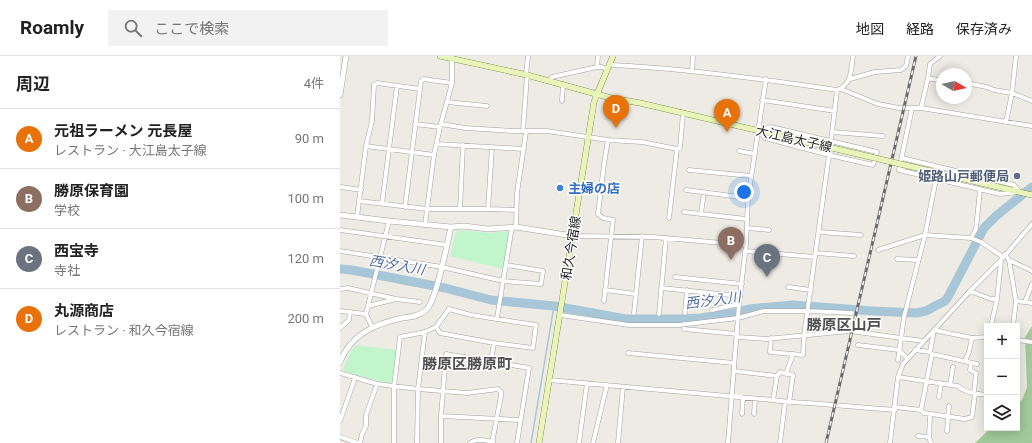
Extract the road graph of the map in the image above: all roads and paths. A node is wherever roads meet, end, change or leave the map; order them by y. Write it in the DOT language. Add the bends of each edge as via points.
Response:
graph roads {
  1 [pos="346,56"];
  2 [pos="440,56"];
  3 [pos="528,56"];
  4 [pos="598,56"];
  5 [pos="613,56"];
  6 [pos="693,56"];
  7 [pos="853,56"];
  8 [pos="908,56"];
  9 [pos="940,56"];
  10 [pos="1016,56"];
  11 [pos="452,57"];
  12 [pos="608,66"];
  13 [pos="597,67"];
  14 [pos="692,71"];
  15 [pos="527,75"];
  16 [pos="928,78"];
  17 [pos="766,79"];
  18 [pos="850,79"];
  19 [pos="936,80"];
  20 [pos="550,82"];
  21 [pos="452,83"];
  22 [pos="972,83"];
  23 [pos="563,84"];
  24 [pos="397,86"];
  25 [pos="420,89"];
  26 [pos="839,89"];
  27 [pos="340,94"];
  28 [pos="597,94"];
  29 [pos="1012,94"];
  30 [pos="562,100"];
  31 [pos="762,100"];
  32 [pos="1032,101"];
  33 [pos="448,102"];
  34 [pos="487,106"];
  35 [pos="912,108"];
  36 [pos="921,108"];
  37 [pos="835,111"];
  38 [pos="683,114"];
  39 [pos="1006,122"];
  40 [pos="415,124"];
  41 [pos="440,125"];
  42 [pos="1032,126"];
  43 [pos="758,131"];
  44 [pos="524,132"];
  45 [pos="832,132"];
  46 [pos="589,136"];
  47 [pos="883,136"];
  48 [pos="608,140"];
  49 [pos="831,141"];
  50 [pos="437,144"];
  51 [pos="463,145"];
  52 [pos="366,146"];
  53 [pos="492,147"];
  54 [pos="389,149"];
  55 [pos="524,149"];
  56 [pos="677,149"];
  57 [pos="412,152"];
  58 [pos="739,152"];
  59 [pos="755,154"];
  60 [pos="434,155"];
  61 [pos="829,155"];
  62 [pos="902,158"];
  63 [pos="690,170"];
  64 [pos="751,176"];
  65 [pos="936,179"];
  66 [pos="1002,182"];
  67 [pos="992,186"];
  68 [pos="341,187"];
  69 [pos="361,190"];
  70 [pos="686,190"];
  71 [pos="980,190"];
  72 [pos="704,192"];
  73 [pos="1019,192"];
  74 [pos="1000,194"];
  75 [pos="1032,195"];
  76 [pos="748,198"];
  77 [pos="359,201"];
  78 [pos="382,204"];
  79 [pos="405,207"];
  80 [pos="427,209"];
  81 [pos="460,209"];
  82 [pos="488,209"];
  83 [pos="517,210"];
  84 [pos="684,212"];
  85 [pos="701,214"];
  86 [pos="340,215"];
  87 [pos="357,217"];
  88 [pos="669,218"];
  89 [pos="746,219"];
  90 [pos="389,222"];
  91 [pos="1032,224"];
  92 [pos="425,225"];
  93 [pos="451,227"];
  94 [pos="514,227"];
  95 [pos="747,228"];
  96 [pos="340,230"];
  97 [pos="769,230"];
  98 [pos="819,232"];
  99 [pos="861,235"];
  100 [pos="925,235"];
  101 [pos="386,236"];
  102 [pos="573,236"];
  103 [pos="611,236"];
  104 [pos="642,236"];
  105 [pos="666,238"];
  106 [pos="971,238"];
  107 [pos="447,245"];
  108 [pos="746,245"];
  109 [pos="878,250"];
  110 [pos="340,251"];
  111 [pos="745,251"];
  112 [pos="816,255"];
  113 [pos="854,256"];
  114 [pos="381,257"];
  115 [pos="1003,257"];
  116 [pos="897,259"];
  117 [pos="918,260"];
  118 [pos="1009,260"];
  119 [pos="506,265"];
  120 [pos="442,267"];
  121 [pos="1032,271"];
  122 [pos="675,277"];
  123 [pos="503,280"];
  124 [pos="742,284"];
  125 [pos="1032,284"];
  126 [pos="788,287"];
  127 [pos="662,288"];
  128 [pos="340,289"];
  129 [pos="605,290"];
  130 [pos="687,290"];
  131 [pos="811,290"];
  132 [pos="970,291"];
  133 [pos="371,293"];
  134 [pos="636,294"];
  135 [pos="740,296"];
  136 [pos="396,299"];
  137 [pos="997,299"];
  138 [pos="604,301"];
  139 [pos="1016,301"];
  140 [pos="420,302"];
  141 [pos="1025,302"];
  142 [pos="1032,303"];
  143 [pos="739,304"];
  144 [pos="368,306"];
  145 [pos="712,310"];
  146 [pos="340,311"];
  147 [pos="808,311"];
  148 [pos="350,312"];
  149 [pos="634,313"];
  150 [pos="685,313"];
  151 [pos="852,313"];
  152 [pos="366,314"];
  153 [pos="560,314"];
  154 [pos="659,314"];
  155 [pos="497,318"];
  156 [pos="738,318"];
  157 [pos="992,323"];
  158 [pos="1013,323"];
  159 [pos="684,324"];
  160 [pos="372,327"];
  161 [pos="436,327"];
  162 [pos="340,328"];
  163 [pos="934,330"];
  164 [pos="425,332"];
  165 [pos="737,335"];
  166 [pos="804,336"];
  167 [pos="984,337"];
  168 [pos="771,338"];
  169 [pos="901,338"];
  170 [pos="972,338"];
  171 [pos="1020,340"];
  172 [pos="923,341"];
  173 [pos="1032,342"];
  174 [pos="494,343"];
  175 [pos="858,345"];
  176 [pos="899,350"];
  177 [pos="915,350"];
  178 [pos="628,353"];
  179 [pos="931,353"];
  180 [pos="793,354"];
  181 [pos="907,358"];
  182 [pos="898,360"];
  183 [pos="490,361"];
  184 [pos="966,361"];
  185 [pos="340,362"];
  186 [pos="734,363"];
  187 [pos="971,363"];
  188 [pos="977,364"];
  189 [pos="953,367"];
  190 [pos="734,371"];
  191 [pos="340,373"];
  192 [pos="786,374"];
  193 [pos="777,376"];
  194 [pos="898,377"];
  195 [pos="355,378"];
  196 [pos="549,380"];
  197 [pos="926,381"];
  198 [pos="587,383"];
  199 [pos="377,384"];
  200 [pos="941,384"];
  201 [pos="607,385"];
  202 [pos="950,385"];
  203 [pos="394,387"];
  204 [pos="623,387"];
  205 [pos="418,389"];
  206 [pos="443,392"];
  207 [pos="975,393"];
  208 [pos="984,394"];
  209 [pos="939,396"];
  210 [pos="732,397"];
  211 [pos="743,398"];
  212 [pos="755,399"];
  213 [pos="773,400"];
  214 [pos="787,403"];
  215 [pos="949,406"];
  216 [pos="895,408"];
  217 [pos="921,410"];
  218 [pos="742,414"];
  219 [pos="754,414"];
  220 [pos="930,414"];
  221 [pos="442,416"];
  222 [pos="948,417"];
  223 [pos="498,419"];
  224 [pos="520,420"];
  225 [pos="340,421"];
  226 [pos="947,431"];
  227 [pos="918,436"];
  228 [pos="340,437"];
  229 [pos="929,437"];
  230 [pos="493,442"];
  231 [pos="359,443"];
  232 [pos="394,443"];
  233 [pos="417,443"];
  234 [pos="442,443"];
  235 [pos="470,443"];
  236 [pos="517,443"];
  237 [pos="539,443"];
  238 [pos="579,443"];
  239 [pos="593,443"];
  240 [pos="618,443"];
  241 [pos="728,443"];
  242 [pos="780,443"];
  243 [pos="890,443"];
  244 [pos="931,443"];
  1 -- 27 [label="street"];
  2 -- 11 [label="main road, 大江島太子線"];
  3 -- 15 [label="street"];
  4 -- 13 [label="street"];
  5 -- 12 [label="main road, 和久今宿線"];
  6 -- 14 [label="street"];
  7 -- 18 [label="street"];
  8 -- 18 [label="street" via="906,66 901,70 876,72"];
  9 -- 16 [label="street" via="930,64"];
  10 -- 29 [label="street"];
  11 -- 15 [label="main road, 大江島太子線"];
  11 -- 21 [label="street"];
  12 -- 13 [label="street"];
  12 -- 14 [label="street"];
  12 -- 28 [label="main road, 和久今宿線"];
  13 -- 20 [label="street" via="552,78"];
  14 -- 17 [label="street"];
  15 -- 20 [label="main road, 大江島太子線"];
  15 -- 44 [label="street"];
  16 -- 19 [label="street"];
  16 -- 36 [label="street"];
  17 -- 26 [label="street"];
  17 -- 31 [label="street"];
  18 -- 26 [label="street"];
  20 -- 23 [label="main road, 大江島太子線"];
  21 -- 25 [label="street" via="423,79"];
  21 -- 33 [label="street"];
  22 -- 29 [label="street"];
  23 -- 28 [label="main road, 大江島太子線"];
  23 -- 30 [label="street"];
  24 -- 25 [label="street"];
  24 -- 52 [label="street" via="377,83 374,85 372,121"];
  24 -- 54 [label="street"];
  25 -- 40 [label="street"];
  26 -- 35 [label="street" via="878,104"];
  26 -- 37 [label="street"];
  28 -- 38 [label="main road, 大江島太子線"];
  28 -- 46 [label="main road, 和久今宿線"];
  29 -- 32 [label="street"];
  29 -- 39 [label="street"];
  31 -- 37 [label="street"];
  31 -- 43 [label="street"];
  33 -- 34 [label="street"];
  33 -- 41 [label="street"];
  35 -- 36 [label="street"];
  35 -- 62 [label="street"];
  36 -- 39 [label="street"];
  37 -- 45 [label="street"];
  38 -- 43 [label="main road, 大江島太子線"];
  38 -- 56 [label="street" via="680,148"];
  39 -- 42 [label="street"];
  40 -- 41 [label="street"];
  40 -- 57 [label="street"];
  41 -- 44 [label="street"];
  41 -- 50 [label="street"];
  43 -- 49 [label="street" via="771,127"];
  43 -- 59 [label="street"];
  43 -- 61 [label="street" via="765,138"];
  43 -- 67 [label="main road, 大江島太子線, bridge"];
  44 -- 46 [label="street" via="546,131"];
  44 -- 55 [label="street"];
  45 -- 47 [label="street"];
  45 -- 49 [label="street"];
  46 -- 48 [label="street"];
  46 -- 102 [label="main road, 和久今宿線"];
  48 -- 56 [label="street" via="642,142"];
  48 -- 103 [label="street" via="598,214 613,220"];
  49 -- 61 [label="street" via="877,152 873,165"];
  50 -- 51 [label="street"];
  50 -- 60 [label="street"];
  51 -- 53 [label="street"];
  51 -- 81 [label="street"];
  52 -- 54 [label="street"];
  52 -- 69 [label="street"];
  53 -- 55 [label="street"];
  53 -- 82 [label="street"];
  54 -- 57 [label="street"];
  54 -- 78 [label="street"];
  55 -- 83 [label="street"];
  56 -- 88 [label="street"];
  57 -- 60 [label="street"];
  57 -- 79 [label="street"];
  58 -- 59 [label="street"];
  59 -- 64 [label="street"];
  60 -- 80 [label="street"];
  61 -- 98 [label="street"];
  62 -- 65 [label="street" via="899,170"];
  62 -- 66 [label="street"];
  63 -- 64 [label="street"];
  64 -- 76 [label="street"];
  65 -- 71 [label="street"];
  65 -- 100 [label="street"];
  66 -- 67 [label="street"];
  66 -- 73 [label="street" via="1014,185"];
  67 -- 73 [label="main road, 大江島太子線"];
  67 -- 74 [label="street"];
  68 -- 69 [label="street"];
  69 -- 77 [label="street"];
  70 -- 72 [label="street"];
  71 -- 74 [label="street"];
  71 -- 106 [label="street" via="976,229"];
  72 -- 76 [label="street"];
  72 -- 85 [label="street"];
  73 -- 74 [label="street"];
  73 -- 75 [label="main road, 大江島太子線"];
  76 -- 89 [label="street"];
  77 -- 78 [label="street"];
  77 -- 87 [label="street"];
  78 -- 79 [label="street"];
  79 -- 80 [label="street"];
  80 -- 81 [label="street"];
  80 -- 92 [label="street"];
  81 -- 82 [label="street"];
  82 -- 83 [label="street"];
  83 -- 94 [label="street"];
  84 -- 85 [label="street"];
  85 -- 89 [label="street"];
  86 -- 87 [label="street"];
  87 -- 90 [label="street"];
  89 -- 95 [label="street"];
  90 -- 92 [label="street"];
  90 -- 101 [label="street"];
  91 -- 115 [label="street"];
  92 -- 93 [label="street"];
  93 -- 94 [label="street"];
  93 -- 107 [label="street"];
  94 -- 102 [label="street"];
  94 -- 119 [label="street"];
  95 -- 97 [label="street"];
  95 -- 108 [label="street"];
  96 -- 101 [label="street"];
  98 -- 99 [label="street"];
  98 -- 112 [label="street"];
  100 -- 106 [label="street"];
  100 -- 109 [label="street"];
  100 -- 117 [label="street"];
  101 -- 107 [label="street"];
  101 -- 114 [label="street"];
  102 -- 103 [label="street"];
  102 -- 153 [label="main road, 和久今宿線"];
  103 -- 104 [label="street"];
  103 -- 129 [label="street"];
  104 -- 105 [label="street"];
  104 -- 134 [label="street"];
  105 -- 108 [label="street"];
  105 -- 127 [label="street"];
  106 -- 115 [label="street"];
  107 -- 120 [label="street"];
  108 -- 111 [label="street"];
  110 -- 114 [label="street"];
  111 -- 112 [label="street"];
  111 -- 124 [label="street"];
  112 -- 113 [label="street"];
  112 -- 131 [label="street"];
  114 -- 120 [label="street"];
  114 -- 133 [label="street"];
  115 -- 118 [label="street"];
  115 -- 132 [label="street"];
  115 -- 137 [label="street"];
  116 -- 117 [label="street"];
  117 -- 169 [label="street"];
  118 -- 121 [label="street"];
  118 -- 139 [label="street"];
  119 -- 123 [label="street"];
  119 -- 123 [label="street" via="543,270 541,284"];
  120 -- 123 [label="street"];
  120 -- 160 [label="street" via="431,304 422,313"];
  122 -- 124 [label="street"];
  123 -- 155 [label="street"];
  124 -- 135 [label="street"];
  125 -- 141 [label="street"];
  126 -- 131 [label="street"];
  127 -- 130 [label="street"];
  127 -- 154 [label="street"];
  128 -- 133 [label="street" via="348,288"];
  129 -- 134 [label="street"];
  129 -- 138 [label="street"];
  130 -- 135 [label="street"];
  130 -- 150 [label="street"];
  131 -- 147 [label="street"];
  132 -- 137 [label="street"];
  132 -- 163 [label="street"];
  133 -- 136 [label="street"];
  133 -- 144 [label="street"];
  134 -- 149 [label="street"];
  135 -- 143 [label="street"];
  136 -- 140 [label="street"];
  136 -- 144 [label="street"];
  137 -- 157 [label="street"];
  139 -- 141 [label="street"];
  139 -- 158 [label="street"];
  141 -- 142 [label="street"];
  143 -- 145 [label="street"];
  143 -- 156 [label="street"];
  144 -- 152 [label="street"];
  146 -- 148 [label="street"];
  147 -- 151 [label="street"];
  147 -- 156 [label="street" via="764,310"];
  147 -- 166 [label="street"];
  148 -- 152 [label="street"];
  148 -- 162 [label="street" via="349,320"];
  152 -- 160 [label="street"];
  153 -- 159 [label="street" via="629,325"];
  153 -- 196 [label="main road, 和久今宿線"];
  155 -- 161 [label="street" via="449,310"];
  155 -- 174 [label="street" via="536,325 533,348"];
  156 -- 159 [label="street"];
  156 -- 165 [label="street"];
  159 -- 165 [label="street" via="684,329"];
  160 -- 185 [label="street" via="348,346"];
  161 -- 164 [label="street"];
  161 -- 174 [label="street" via="440,333"];
  163 -- 170 [label="street"];
  163 -- 172 [label="street"];
  163 -- 179 [label="street"];
  164 -- 203 [label="street" via="400,337"];
  164 -- 205 [label="street"];
  165 -- 168 [label="street"];
  165 -- 186 [label="street"];
  166 -- 168 [label="street"];
  166 -- 169 [label="street" via="850,331"];
  166 -- 180 [label="street" via="803,355"];
  167 -- 170 [label="street"];
  168 -- 180 [label="street" via="770,352"];
  169 -- 172 [label="street"];
  169 -- 176 [label="street"];
  170 -- 184 [label="street"];
  171 -- 173 [label="street"];
  172 -- 177 [label="street"];
  174 -- 183 [label="street"];
  175 -- 176 [label="street"];
  176 -- 181 [label="street"];
  176 -- 182 [label="street"];
  177 -- 179 [label="street"];
  177 -- 181 [label="street"];
  178 -- 186 [label="street"];
  179 -- 184 [label="street"];
  179 -- 197 [label="street"];
  180 -- 192 [label="street"];
  181 -- 194 [label="street"];
  183 -- 206 [label="street" via="446,354"];
  183 -- 224 [label="street" via="529,368"];
  184 -- 187 [label="street"];
  186 -- 190 [label="street"];
  187 -- 188 [label="street"];
  187 -- 207 [label="street" via="970,370 976,373"];
  189 -- 202 [label="street"];
  190 -- 193 [label="street"];
  190 -- 210 [label="street"];
  191 -- 195 [label="street"];
  192 -- 193 [label="street" via="780,372"];
  192 -- 214 [label="street" via="793,375"];
  193 -- 213 [label="street"];
  194 -- 197 [label="street"];
  194 -- 216 [label="street"];
  195 -- 199 [label="street"];
  195 -- 225 [label="street"];
  196 -- 198 [label="street"];
  196 -- 237 [label="main road, 和久今宿線"];
  197 -- 200 [label="street"];
  197 -- 217 [label="street"];
  198 -- 201 [label="street"];
  198 -- 238 [label="street"];
  199 -- 203 [label="street"];
  199 -- 231 [label="street"];
  200 -- 202 [label="street"];
  200 -- 209 [label="street"];
  201 -- 204 [label="street"];
  201 -- 239 [label="street"];
  202 -- 207 [label="street"];
  203 -- 205 [label="street"];
  203 -- 232 [label="street"];
  204 -- 210 [label="street"];
  204 -- 240 [label="street"];
  205 -- 206 [label="street"];
  205 -- 233 [label="street"];
  206 -- 221 [label="street"];
  206 -- 223 [label="street" via="498,390 501,392"];
  207 -- 208 [label="street"];
  207 -- 222 [label="street" via="972,417"];
  210 -- 211 [label="street"];
  210 -- 241 [label="street"];
  211 -- 212 [label="street"];
  211 -- 218 [label="street"];
  212 -- 213 [label="street"];
  212 -- 219 [label="street"];
  213 -- 214 [label="street"];
  214 -- 216 [label="street"];
  214 -- 242 [label="street"];
  215 -- 222 [label="street"];
  216 -- 217 [label="street"];
  216 -- 243 [label="street"];
  217 -- 220 [label="street"];
  220 -- 222 [label="street"];
  220 -- 229 [label="street"];
  221 -- 223 [label="street"];
  221 -- 234 [label="street"];
  222 -- 226 [label="street"];
  223 -- 224 [label="street"];
  223 -- 230 [label="street"];
  224 -- 236 [label="street"];
  227 -- 229 [label="street"];
  228 -- 231 [label="street"];
  229 -- 244 [label="street"];
  230 -- 235 [label="street" via="473,440"];
}
